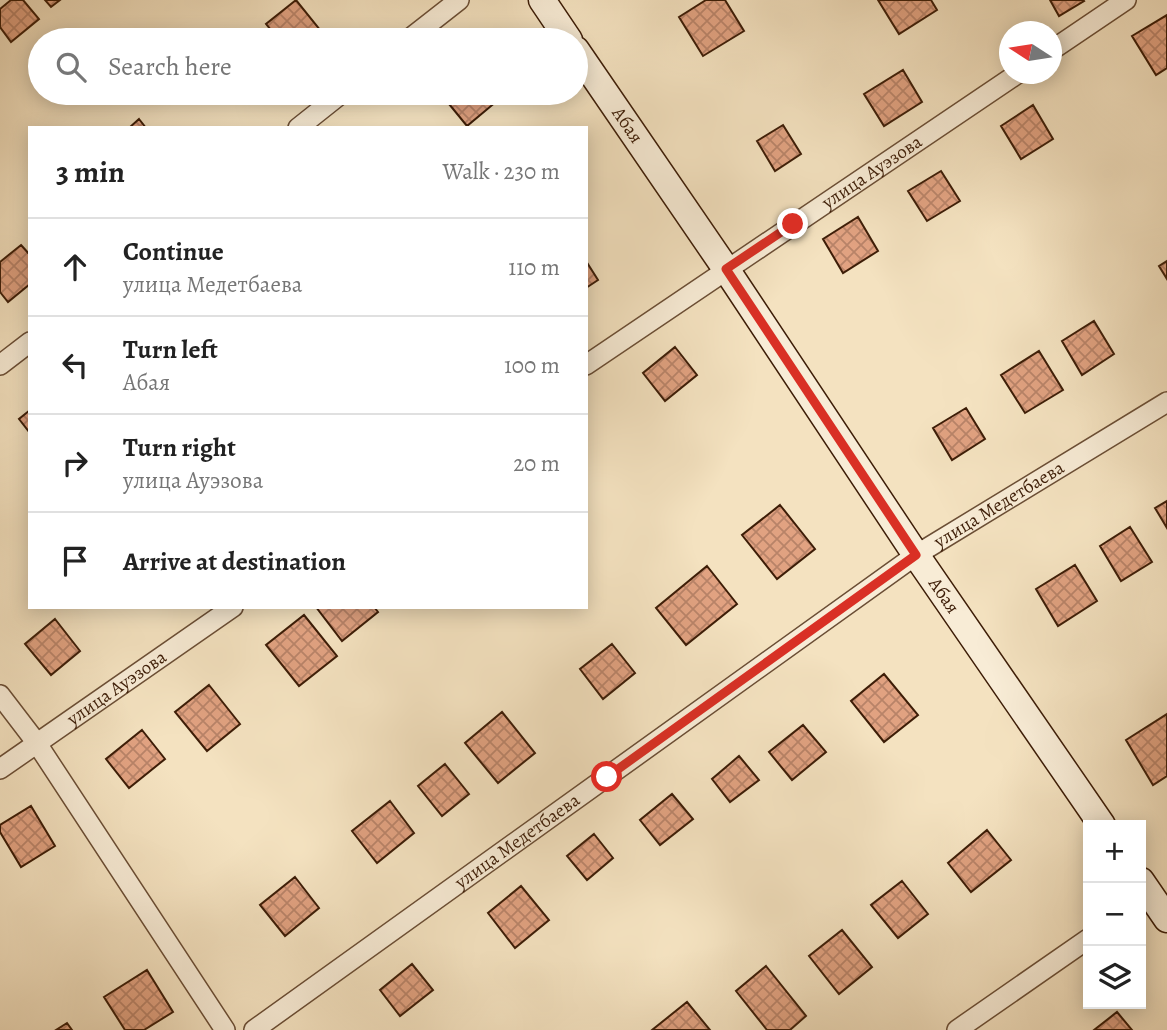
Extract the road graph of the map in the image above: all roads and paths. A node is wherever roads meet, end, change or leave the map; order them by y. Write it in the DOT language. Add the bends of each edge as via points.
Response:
graph roads {
  1 [pos="458,0"];
  2 [pos="542,0"];
  3 [pos="1126,0"];
  4 [pos="423,28"];
  5 [pos="561,28"];
  6 [pos="1062,43"];
  7 [pos="588,68"];
  8 [pos="1002,84"];
  9 [pos="327,105"];
  10 [pos="301,126"];
  11 [pos="726,269"];
  12 [pos="28,344"];
  13 [pos="588,364"];
  14 [pos="0,365"];
  15 [pos="1167,402"];
  16 [pos="916,555"];
  17 [pos="230,609"];
  18 [pos="0,695"];
  19 [pos="36,743"];
  20 [pos="0,769"];
  21 [pos="1099,820"];
  22 [pos="1150,891"];
  23 [pos="1167,919"];
  24 [pos="1083,942"];
  25 [pos="225,1030"];
  26 [pos="254,1030"];
  27 [pos="957,1030"];
  1 -- 4 [label="street"];
  2 -- 5 [label="street"];
  3 -- 6 [label="street"];
  7 -- 11 [label="street, Абая"];
  8 -- 11 [label="street, улица Ауэзова"];
  9 -- 10 [label="street"];
  11 -- 13 [label="street, улица Ауэзова"];
  11 -- 16 [label="street, Абая"];
  12 -- 14 [label="street"];
  15 -- 16 [label="street, улица Медетбаева"];
  16 -- 21 [label="street, Абая"];
  16 -- 26 [label="street, улица Медетбаева"];
  17 -- 19 [label="street, улица Ауэзова"];
  18 -- 19 [label="street"];
  19 -- 20 [label="street, улица Ауэзова"];
  19 -- 25 [label="street"];
  22 -- 23 [label="street"];
  24 -- 27 [label="street"];
}
